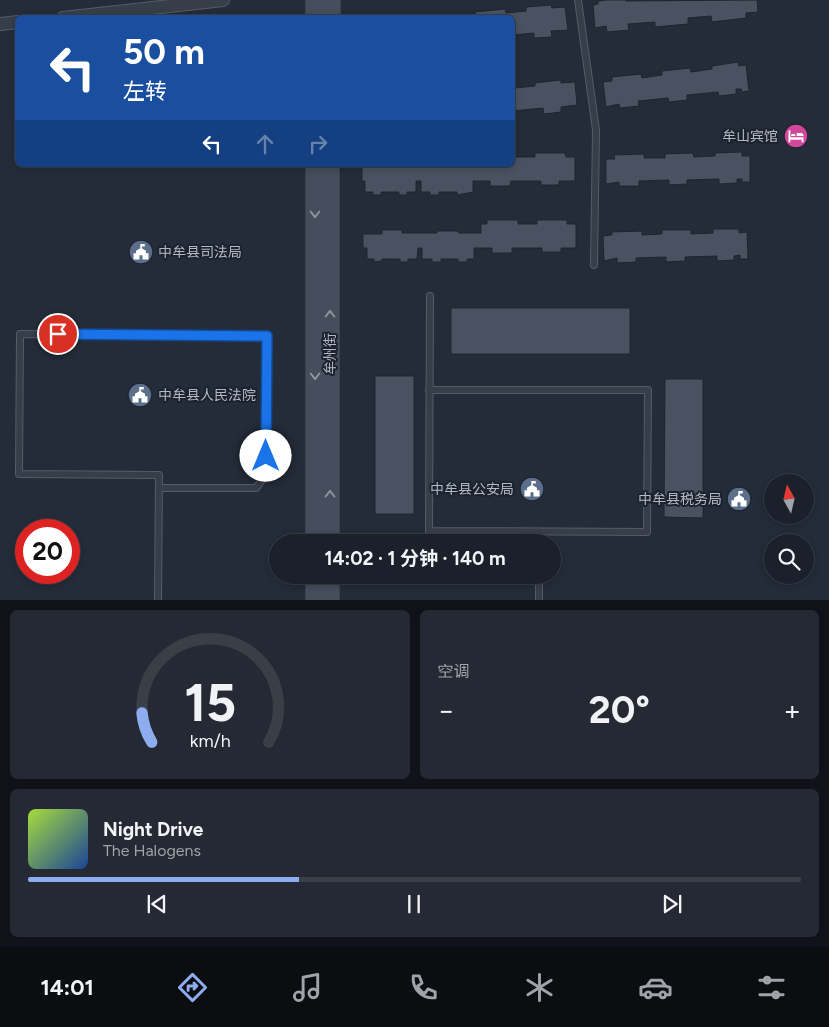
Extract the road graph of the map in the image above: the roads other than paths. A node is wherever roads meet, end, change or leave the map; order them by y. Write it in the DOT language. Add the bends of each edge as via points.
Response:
graph roads {
  1 [pos="223,0"];
  2 [pos="315,0"];
  3 [pos="331,0"];
  4 [pos="578,0"];
  5 [pos="90,15"];
  6 [pos="315,15"];
  7 [pos="331,15"];
  8 [pos="15,22"];
  9 [pos="0,24"];
  10 [pos="315,167"];
  11 [pos="330,167"];
  12 [pos="594,265"];
  13 [pos="430,296"];
  14 [pos="430,390"];
  15 [pos="159,488"];
  16 [pos="539,532"];
  17 [pos="315,534"];
  18 [pos="330,534"];
  19 [pos="315,584"];
  20 [pos="330,584"];
  21 [pos="539,584"];
  22 [pos="158,600"];
  23 [pos="315,600"];
  24 [pos="330,600"];
  25 [pos="539,600"];
  1 -- 5 [label="street"];
  2 -- 6 [label="street"];
  3 -- 7 [label="street"];
  4 -- 12 [label="lane" via="596,130"];
  8 -- 9 [label="street"];
  10 -- 17 [label="street, 牟州街, one-way"];
  18 -- 11 [label="street, 牟州街, one-way"];
  13 -- 14 [label="lane"];
  14 -- 16 [label="lane" via="429,532"];
  14 -- 16 [label="lane" via="648,390 647,532"];
  15 -- 15 [label="lane" via="256,488 265,476 267,336 20,334 18,474 159,475"];
  15 -- 22 [label="lane"];
  19 -- 23 [label="street"];
  20 -- 24 [label="street"];
  21 -- 25 [label="lane"];
}
